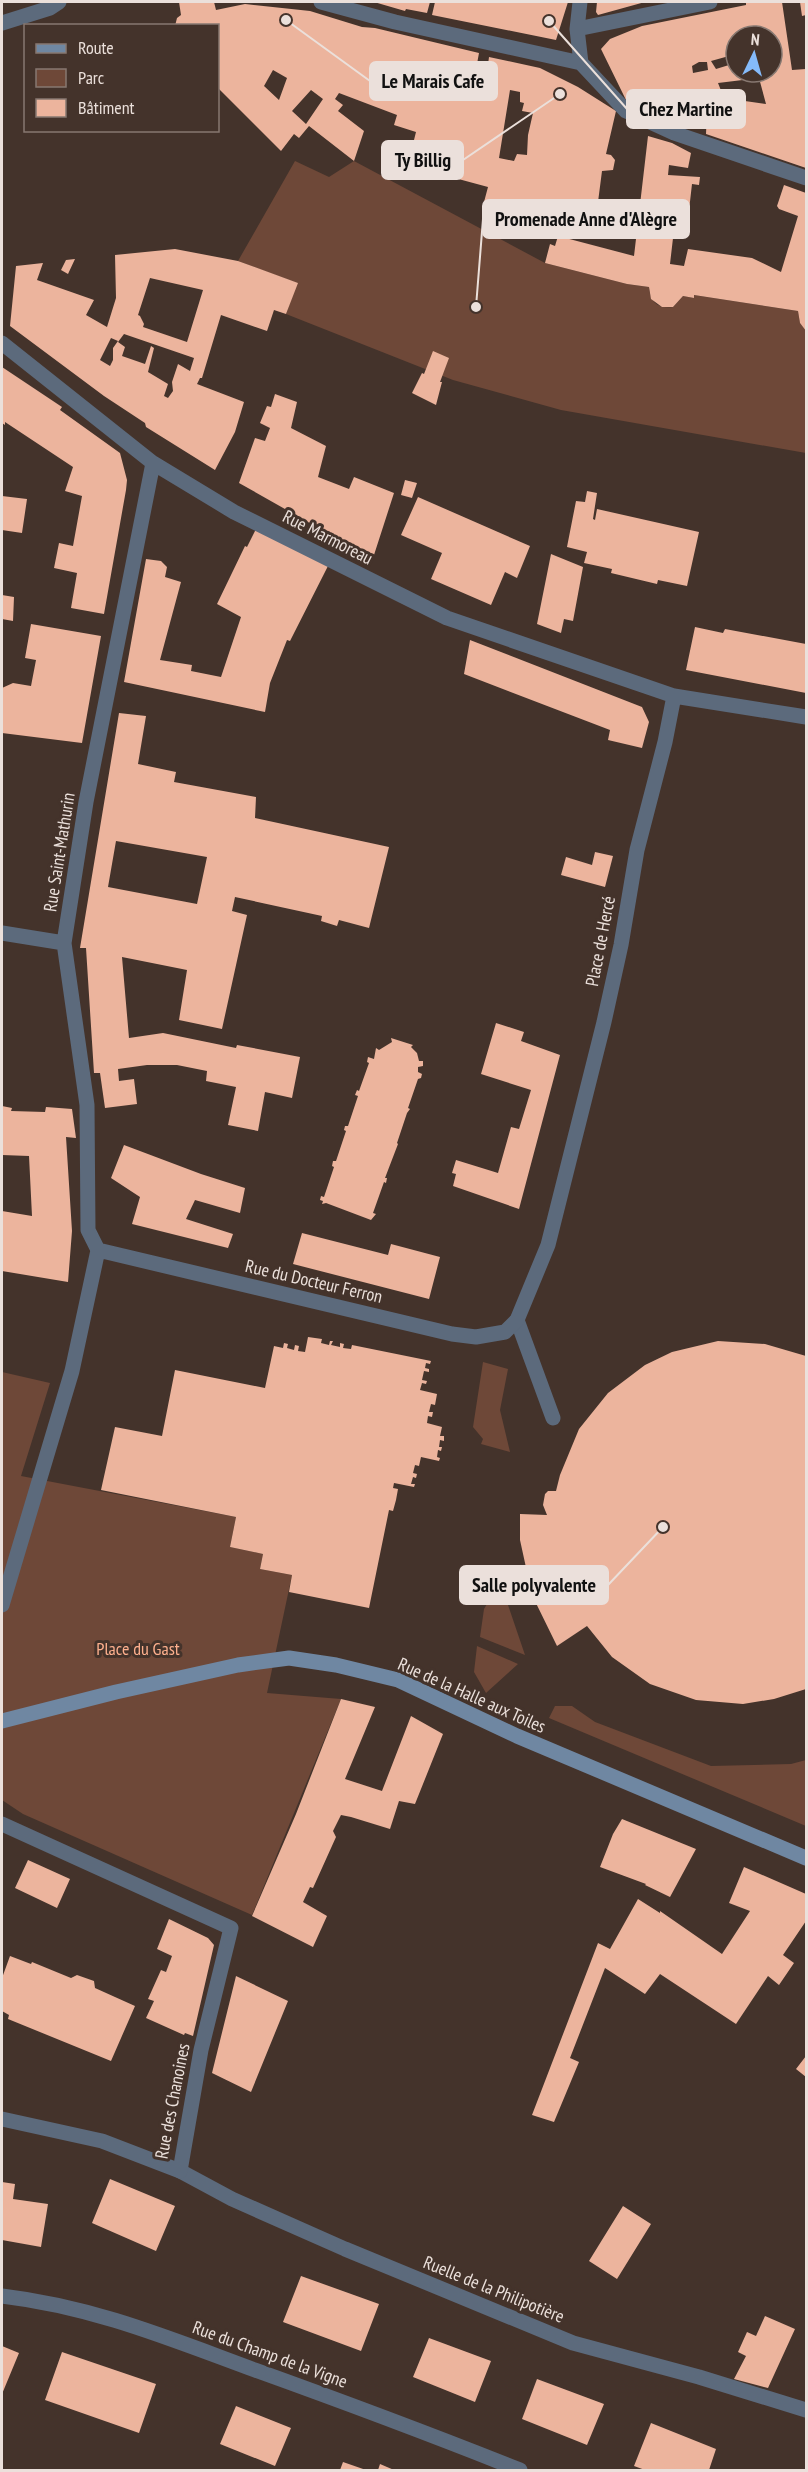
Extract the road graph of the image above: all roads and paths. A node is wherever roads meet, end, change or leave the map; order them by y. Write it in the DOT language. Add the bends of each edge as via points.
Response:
graph roads {
  1 [pos="59,2"];
  2 [pos="321,2"];
  3 [pos="580,2"];
  4 [pos="710,2"];
  5 [pos="2,23"];
  6 [pos="577,29"];
  7 [pos="581,63"];
  8 [pos="807,178"];
  9 [pos="2,343"];
  10 [pos="153,463"];
  11 [pos="674,696"];
  12 [pos="807,717"];
  13 [pos="2,933"];
  14 [pos="64,943"];
  15 [pos="98,1250"];
  16 [pos="517,1320"];
  17 [pos="553,1418"];
  18 [pos="2,1605"];
  19 [pos="2,1721"];
  20 [pos="2,1824"];
  21 [pos="807,1858"];
  22 [pos="2,2119"];
  23 [pos="180,2170"];
  24 [pos="2,2296"];
  25 [pos="807,2410"];
  26 [pos="520,2470"];
  1 -- 5 [label="street"];
  2 -- 7 [label="street"];
  3 -- 6 [label="street"];
  4 -- 6 [label="street"];
  6 -- 7 [label="street"];
  7 -- 8 [label="street" via="626,111 674,133"];
  9 -- 10 [label="street, Rue Marmoreau"];
  10 -- 11 [label="street, Rue Marmoreau" via="234,512 447,618"];
  10 -- 14 [label="street, Rue Saint-Mathurin" via="88,791"];
  11 -- 12 [label="street"];
  11 -- 16 [label="street, Place de Hercé" via="574,1143 548,1245"];
  13 -- 14 [label="street"];
  14 -- 15 [label="street, Rue Saint-Mathurin" via="87,1105 88,1230"];
  15 -- 16 [label="street, Rue du Docteur Ferron" via="453,1335 476,1337 505,1332"];
  15 -- 18 [label="street" via="72,1371"];
  16 -- 17 [label="street"];
  19 -- 21 [label="street, Rue de la Halle aux Toiles" via="238,1665 289,1658 336,1665 398,1680 528,1741"];
  20 -- 23 [label="street, Rue des Chanoines" via="231,1928 201,2050"];
  22 -- 23 [label="street, Rue des Chanoines" via="102,2141"];
  23 -- 25 [label="street, Ruelle de la Philipotière" via="232,2199 345,2249 573,2343"];
  24 -- 26 [label="street, Rue du Champ de la Vigne" via="116,2319"];
}
